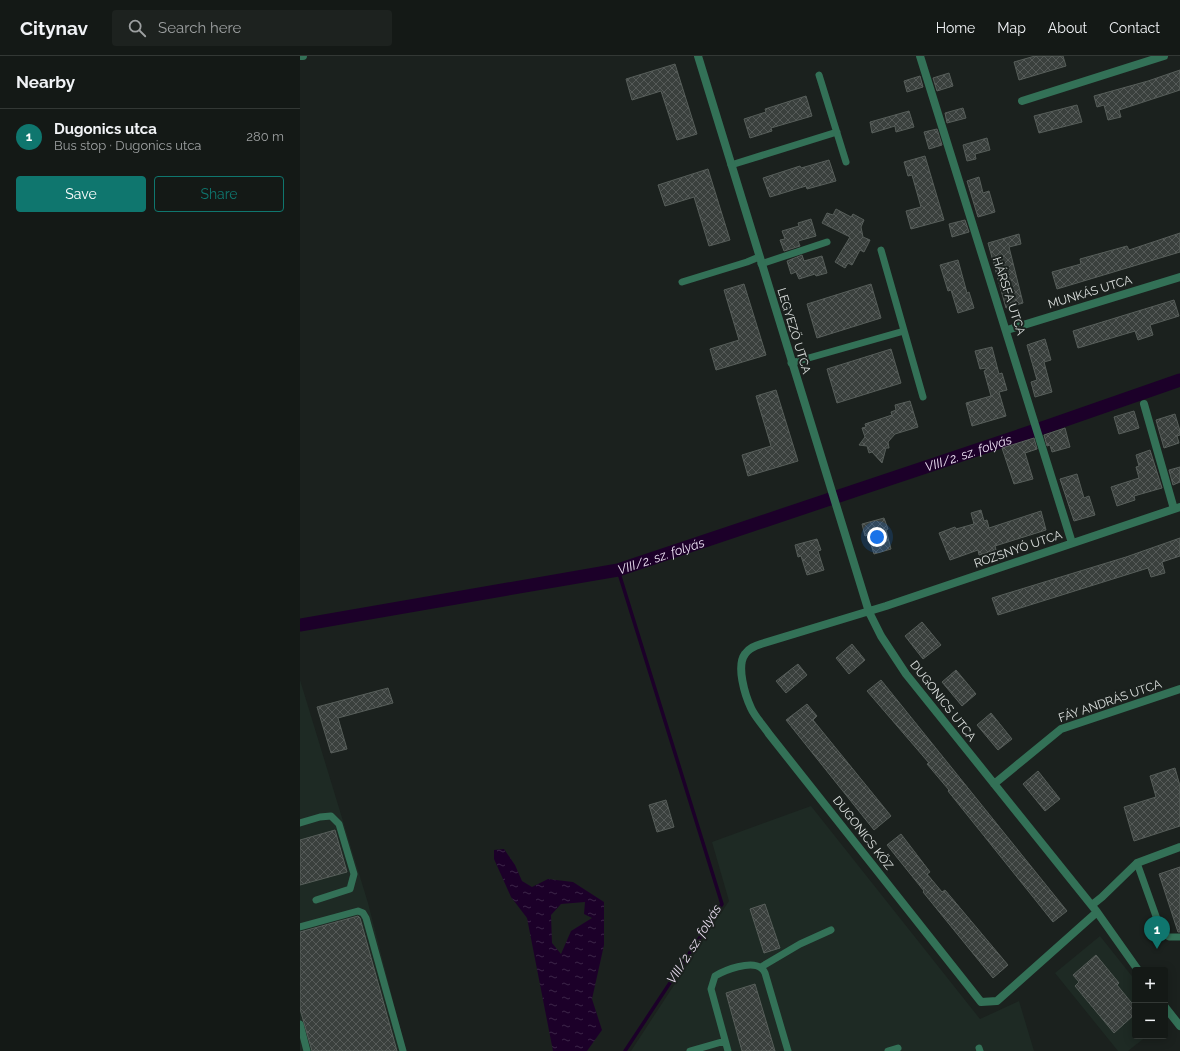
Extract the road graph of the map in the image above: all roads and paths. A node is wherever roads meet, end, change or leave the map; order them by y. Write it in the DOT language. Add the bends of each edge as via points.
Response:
graph roads {
  1 [pos="698,56"];
  2 [pos="920,56"];
  3 [pos="1164,56"];
  4 [pos="819,75"];
  5 [pos="1022,101"];
  6 [pos="837,132"];
  7 [pos="846,162"];
  8 [pos="731,165"];
  9 [pos="828,242"];
  10 [pos="881,250"];
  11 [pos="760,261"];
  12 [pos="1180,277"];
  13 [pos="682,282"];
  14 [pos="1007,330"];
  15 [pos="904,331"];
  16 [pos="791,363"];
  17 [pos="923,398"];
  18 [pos="1144,404"];
  19 [pos="1177,508"];
  20 [pos="1072,543"];
  21 [pos="869,612"];
  22 [pos="1180,689"];
  23 [pos="994,784"];
  24 [pos="300,822"];
  25 [pos="1180,847"];
  26 [pos="1137,863"];
  27 [pos="316,900"];
  28 [pos="1095,908"];
  29 [pos="300,927"];
  30 [pos="831,930"];
  31 [pos="1180,937"];
  32 [pos="761,967"];
  33 [pos="1136,967"];
  34 [pos="1168,1011"];
  35 [pos="300,1024"];
  36 [pos="1180,1026"];
  37 [pos="725,1041"];
  38 [pos="898,1048"];
  39 [pos="307,1051"];
  40 [pos="402,1051"];
  41 [pos="690,1051"];
  42 [pos="728,1051"];
  43 [pos="788,1051"];
  44 [pos="888,1051"];
  1 -- 8 [label="street, LEGYEZŐ UTCA"];
  2 -- 14 [label="street, HÁRSFA UTCA"];
  3 -- 5 [label="street"];
  4 -- 6 [label="lane"];
  6 -- 7 [label="lane"];
  6 -- 8 [label="lane"];
  8 -- 11 [label="street, LEGYEZŐ UTCA"];
  9 -- 11 [label="lane"];
  10 -- 15 [label="lane"];
  11 -- 13 [label="lane" via="747,262"];
  11 -- 16 [label="street, LEGYEZŐ UTCA"];
  12 -- 14 [label="street, MUNKÁS UTCA"];
  14 -- 20 [label="street, HÁRSFA UTCA"];
  15 -- 16 [label="lane"];
  15 -- 17 [label="lane"];
  16 -- 21 [label="street, LEGYEZŐ UTCA"];
  18 -- 19 [label="street, ROZSNYÓ UTCA"];
  19 -- 20 [label="street, ROZSNYÓ UTCA"];
  20 -- 21 [label="street, ROZSNYÓ UTCA"];
  21 -- 23 [label="street, DUGONICS UTCA" via="906,674"];
  21 -- 28 [label="street, DUGONICS KÖZ" via="761,644 750,648 745,654 741,668 747,698 769,734 982,1002 997,1001"];
  22 -- 23 [label="street, FÁY ANDRÁS UTCA" via="1061,729"];
  23 -- 28 [label="street, DUGONICS UTCA"];
  24 -- 27 [label="lane" via="331,816 339,824 354,874 350,889"];
  25 -- 26 [label="street"];
  26 -- 28 [label="street" via="1102,897"];
  26 -- 31 [label="lane" via="1162,933"];
  28 -- 33 [label="street, DUGONICS UTCA"];
  29 -- 40 [label="lane" via="358,911 363,913"];
  30 -- 32 [label="lane" via="800,944"];
  32 -- 37 [label="lane" via="749,964 715,976 711,989"];
  32 -- 43 [label="lane"];
  34 -- 36 [label="street"];
  35 -- 39 [label="lane"];
  37 -- 41 [label="lane"];
  37 -- 42 [label="lane"];
  38 -- 44 [label="lane"];
}
